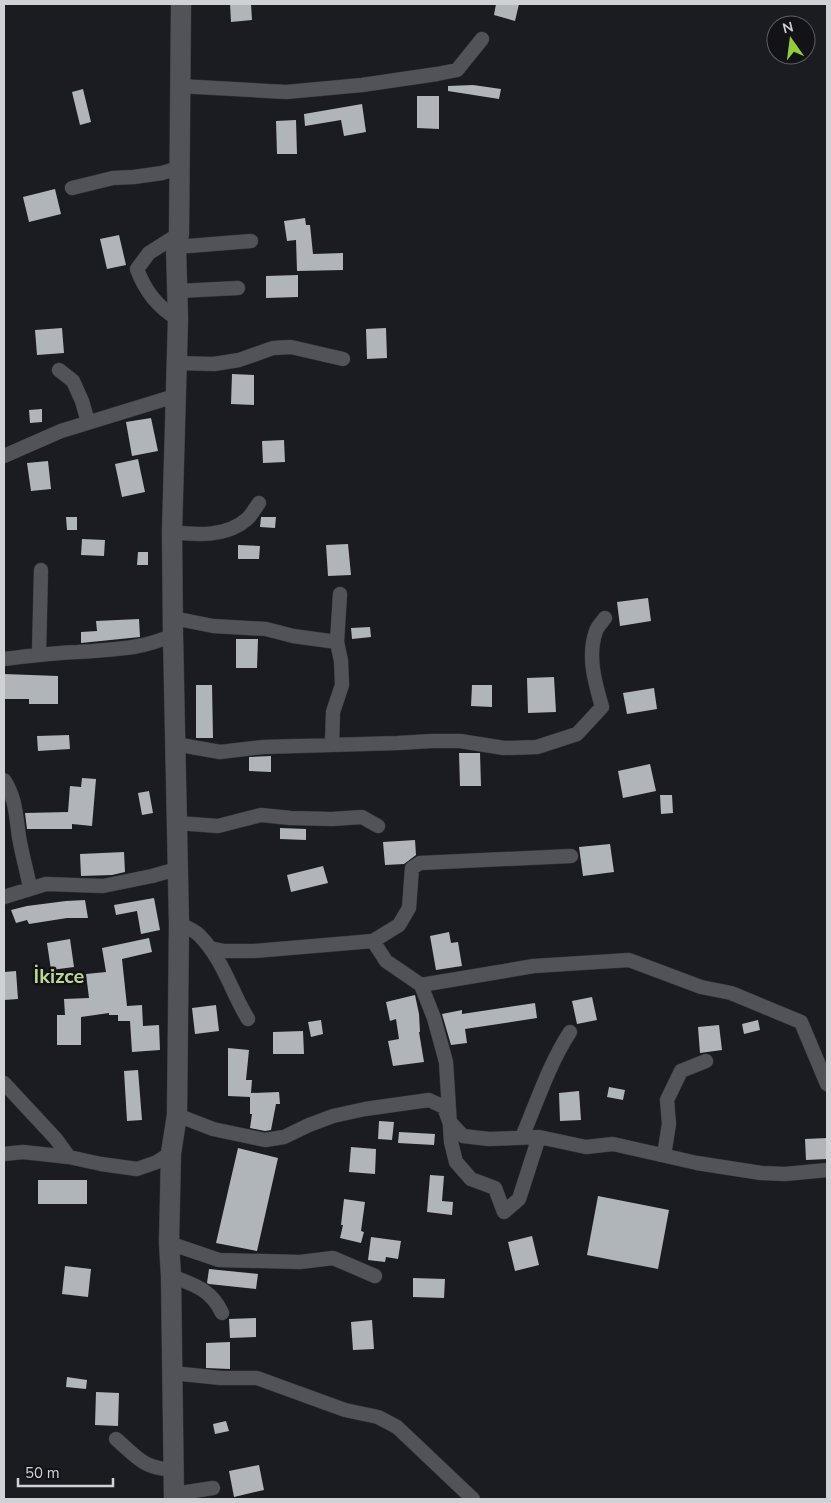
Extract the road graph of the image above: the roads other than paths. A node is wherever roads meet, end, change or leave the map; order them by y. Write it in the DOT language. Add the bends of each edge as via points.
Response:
graph roads {
  1 [pos="181,4"];
  2 [pos="482,39"];
  3 [pos="179,86"];
  4 [pos="179,168"];
  5 [pos="72,188"];
  6 [pos="178,241"];
  7 [pos="251,241"];
  8 [pos="238,288"];
  9 [pos="178,291"];
  10 [pos="178,319"];
  11 [pos="343,359"];
  12 [pos="177,362"];
  13 [pos="59,370"];
  14 [pos="175,396"];
  15 [pos="88,422"];
  16 [pos="4,456"];
  17 [pos="259,503"];
  18 [pos="172,532"];
  19 [pos="41,570"];
  20 [pos="340,594"];
  21 [pos="605,618"];
  22 [pos="173,626"];
  23 [pos="337,642"];
  24 [pos="39,654"];
  25 [pos="4,659"];
  26 [pos="175,744"];
  27 [pos="332,745"];
  28 [pos="4,783"];
  29 [pos="176,823"];
  30 [pos="378,826"];
  31 [pos="571,856"];
  32 [pos="178,868"];
  33 [pos="30,888"];
  34 [pos="4,897"];
  35 [pos="179,924"];
  36 [pos="373,940"];
  37 [pos="210,948"];
  38 [pos="421,986"];
  39 [pos="248,1019"];
  40 [pos="570,1032"];
  41 [pos="706,1061"];
  42 [pos="4,1083"];
  43 [pos="827,1084"];
  44 [pos="177,1115"];
  45 [pos="449,1121"];
  46 [pos="522,1137"];
  47 [pos="539,1138"];
  48 [pos="171,1153"];
  49 [pos="4,1154"];
  50 [pos="664,1155"];
  51 [pos="69,1157"];
  52 [pos="827,1170"];
  53 [pos="169,1243"];
  54 [pos="171,1276"];
  55 [pos="375,1276"];
  56 [pos="222,1313"];
  57 [pos="172,1373"];
  58 [pos="116,1439"];
  59 [pos="174,1470"];
  60 [pos="213,1488"];
  61 [pos="174,1497"];
  62 [pos="473,1499"];
  1 -- 3 [label="main road"];
  2 -- 3 [label="street" via="457,70 437,74 286,92"];
  3 -- 4 [label="main road"];
  4 -- 5 [label="street"];
  4 -- 6 [label="main road"];
  6 -- 7 [label="street"];
  6 -- 9 [label="main road"];
  6 -- 10 [label="street" via="149,253 137,269 143,286 154,301"];
  8 -- 9 [label="street"];
  9 -- 10 [label="main road"];
  10 -- 12 [label="main road"];
  11 -- 12 [label="street" via="290,348 273,348 239,360 214,364"];
  12 -- 14 [label="main road"];
  13 -- 15 [label="street" via="73,381"];
  14 -- 15 [label="street"];
  14 -- 18 [label="main road"];
  15 -- 16 [label="street"];
  17 -- 18 [label="street" via="247,518 234,527 200,535"];
  18 -- 22 [label="main road"];
  19 -- 24 [label="street"];
  20 -- 23 [label="street"];
  21 -- 27 [label="street" via="596,631 592,658 594,681 602,707 577,734 537,747 504,748 460,741"];
  22 -- 23 [label="street" via="266,629"];
  22 -- 24 [label="street" via="156,643 116,650"];
  22 -- 26 [label="main road"];
  23 -- 27 [label="street" via="342,685 333,712"];
  24 -- 25 [label="street"];
  26 -- 27 [label="street" via="220,752"];
  26 -- 29 [label="main road"];
  28 -- 33 [label="street" via="16,808"];
  29 -- 30 [label="street" via="218,826 261,815 332,819 362,817"];
  29 -- 32 [label="main road"];
  31 -- 36 [label="street" via="420,863 412,868 409,908 399,925"];
  32 -- 33 [label="street" via="103,886 46,884"];
  32 -- 35 [label="main road"];
  33 -- 34 [label="street"];
  35 -- 37 [label="street" via="198,934"];
  35 -- 44 [label="main road"];
  36 -- 37 [label="street" via="254,952"];
  36 -- 38 [label="street" via="386,961"];
  37 -- 39 [label="street" via="222,965"];
  38 -- 43 [label="street" via="534,966 629,960 701,987 731,993 800,1022"];
  38 -- 45 [label="street" via="446,1062"];
  40 -- 46 [label="street" via="547,1076"];
  41 -- 50 [label="street" via="681,1071 667,1100 669,1124"];
  42 -- 51 [label="street"];
  44 -- 45 [label="street" via="213,1128 265,1140 284,1138 334,1116 409,1102 429,1100 444,1107"];
  44 -- 48 [label="main road"];
  45 -- 46 [label="street" via="463,1136 489,1139"];
  45 -- 47 [label="street" via="456,1162 471,1179 495,1188 504,1212 518,1199"];
  46 -- 47 [label="street"];
  47 -- 50 [label="street" via="586,1147 614,1144"];
  48 -- 51 [label="street" via="137,1169"];
  48 -- 53 [label="main road"];
  49 -- 51 [label="street" via="23,1152"];
  50 -- 52 [label="street" via="761,1173"];
  53 -- 54 [label="main road"];
  53 -- 55 [label="street" via="219,1260 300,1262 333,1258"];
  54 -- 56 [label="street" via="201,1288 216,1300"];
  54 -- 57 [label="main road"];
  57 -- 59 [label="main road"];
  57 -- 62 [label="street" via="257,1378 345,1410 378,1417 397,1428"];
  58 -- 59 [label="street" via="145,1465"];
  59 -- 61 [label="main road"];
  60 -- 61 [label="street"];
}
